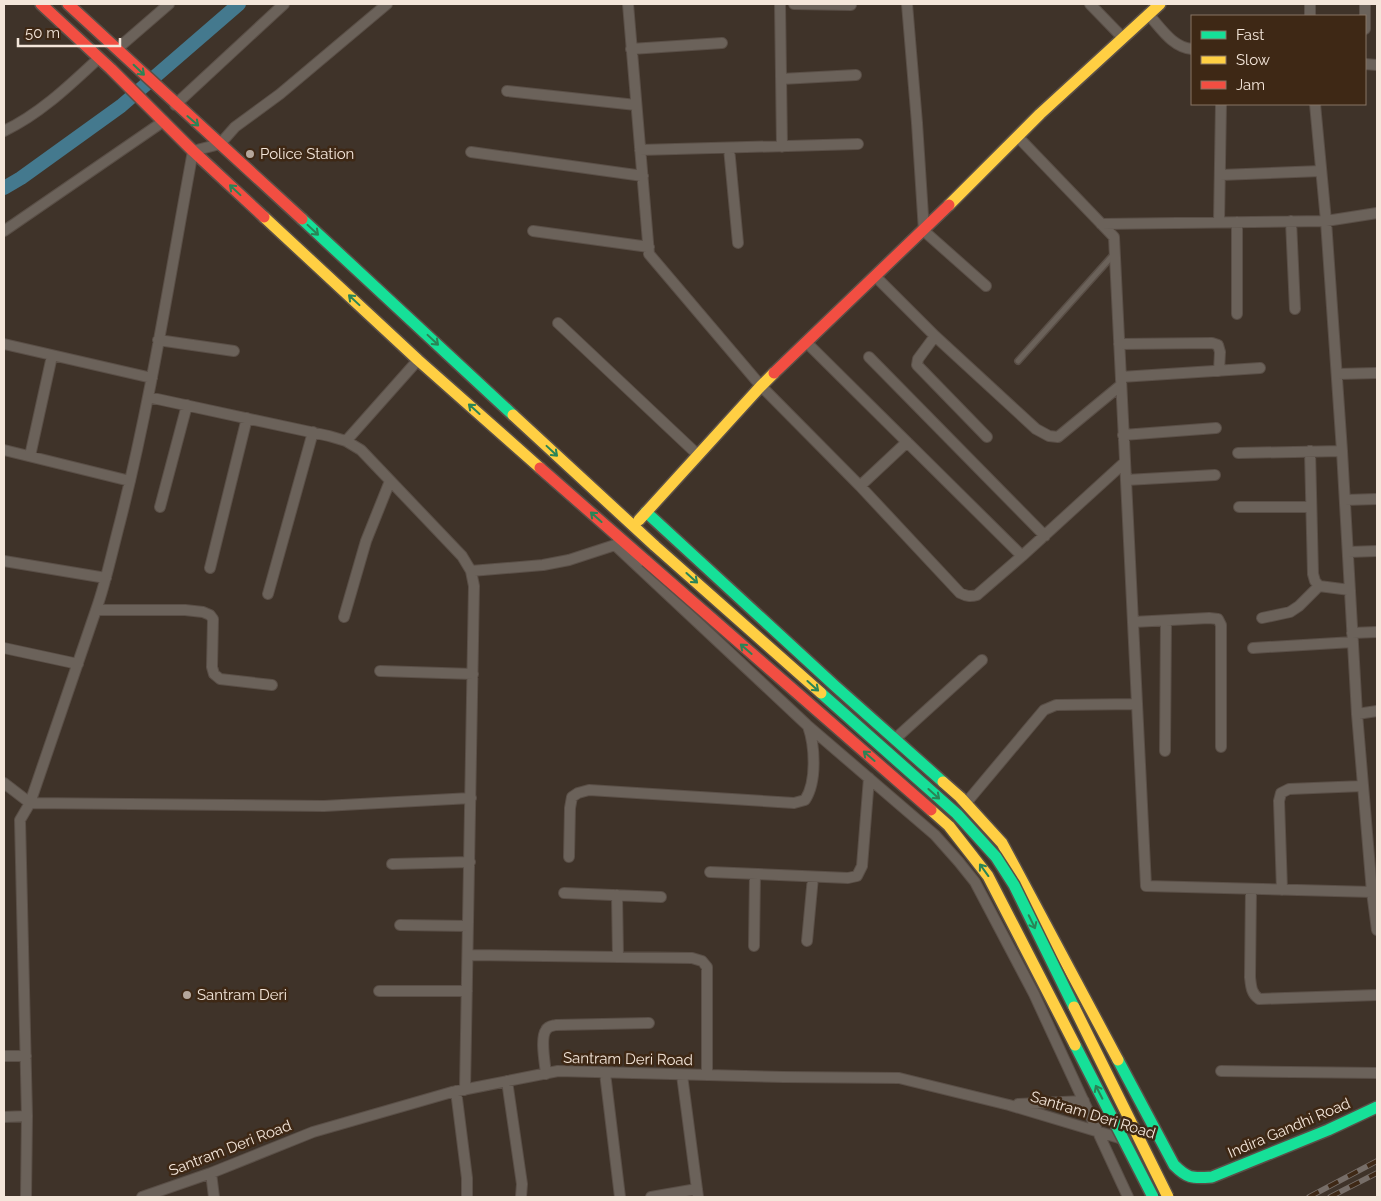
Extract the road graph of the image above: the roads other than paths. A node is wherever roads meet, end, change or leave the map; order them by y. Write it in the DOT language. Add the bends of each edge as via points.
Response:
graph roads {
  1 [pos="41,4"];
  2 [pos="68,4"];
  3 [pos="170,4"];
  4 [pos="284,4"];
  5 [pos="386,4"];
  6 [pos="628,4"];
  7 [pos="780,4"];
  8 [pos="794,4"];
  9 [pos="907,4"];
  10 [pos="1090,4"];
  11 [pos="851,5"];
  12 [pos="1152,8"];
  13 [pos="1123,38"];
  14 [pos="722,43"];
  15 [pos="632,49"];
  16 [pos="1191,49"];
  17 [pos="119,51"];
  18 [pos="99,58"];
  19 [pos="856,75"];
  20 [pos="781,79"];
  21 [pos="507,91"];
  22 [pos="175,105"];
  23 [pos="636,105"];
  24 [pos="1221,105"];
  25 [pos="1315,105"];
  26 [pos="164,121"];
  27 [pos="4,131"];
  28 [pos="1018,137"];
  29 [pos="220,144"];
  30 [pos="858,144"];
  31 [pos="782,147"];
  32 [pos="729,148"];
  33 [pos="640,150"];
  34 [pos="193,151"];
  35 [pos="471,152"];
  36 [pos="1321,171"];
  37 [pos="1220,175"];
  38 [pos="642,176"];
  39 [pos="1377,213"];
  40 [pos="1291,221"];
  41 [pos="1326,221"];
  42 [pos="1220,222"];
  43 [pos="1237,222"];
  44 [pos="1101,224"];
  45 [pos="4,231"];
  46 [pos="924,231"];
  47 [pos="533,232"];
  48 [pos="738,243"];
  49 [pos="649,247"];
  50 [pos="1115,253"];
  51 [pos="876,277"];
  52 [pos="986,286"];
  53 [pos="1295,309"];
  54 [pos="1237,314"];
  55 [pos="558,323"];
  56 [pos="935,336"];
  57 [pos="158,340"];
  58 [pos="807,343"];
  59 [pos="4,344"];
  60 [pos="1119,344"];
  61 [pos="234,351"];
  62 [pos="52,356"];
  63 [pos="869,357"];
  64 [pos="418,360"];
  65 [pos="1018,362"];
  66 [pos="1260,368"];
  67 [pos="1219,371"];
  68 [pos="1377,373"];
  69 [pos="1337,374"];
  70 [pos="152,378"];
  71 [pos="1121,381"];
  72 [pos="761,386"];
  73 [pos="148,397"];
  74 [pos="188,405"];
  75 [pos="247,418"];
  76 [pos="1216,428"];
  77 [pos="312,432"];
  78 [pos="1124,435"];
  79 [pos="987,437"];
  80 [pos="346,441"];
  81 [pos="907,442"];
  82 [pos="4,450"];
  83 [pos="1310,451"];
  84 [pos="1342,451"];
  85 [pos="1238,453"];
  86 [pos="698,455"];
  87 [pos="30,456"];
  88 [pos="1125,462"];
  89 [pos="1215,475"];
  90 [pos="1126,480"];
  91 [pos="390,481"];
  92 [pos="130,482"];
  93 [pos="860,486"];
  94 [pos="1377,499"];
  95 [pos="1345,500"];
  96 [pos="1311,506"];
  97 [pos="1239,507"];
  98 [pos="160,508"];
  99 [pos="646,512"];
  100 [pos="634,527"];
  101 [pos="1045,536"];
  102 [pos="618,542"];
  103 [pos="1377,551"];
  104 [pos="1348,552"];
  105 [pos="1022,556"];
  106 [pos="4,561"];
  107 [pos="210,568"];
  108 [pos="471,571"];
  109 [pos="106,578"];
  110 [pos="1320,586"];
  111 [pos="1350,590"];
  112 [pos="268,594"];
  113 [pos="96,610"];
  114 [pos="344,617"];
  115 [pos="1262,618"];
  116 [pos="1166,621"];
  117 [pos="1133,622"];
  118 [pos="1377,632"];
  119 [pos="1353,637"];
  120 [pos="4,648"];
  121 [pos="1254,648"];
  122 [pos="982,660"];
  123 [pos="78,664"];
  124 [pos="380,671"];
  125 [pos="473,674"];
  126 [pos="272,685"];
  127 [pos="1137,704"];
  128 [pos="1377,712"];
  129 [pos="1357,714"];
  130 [pos="807,725"];
  131 [pos="895,739"];
  132 [pos="1221,747"];
  133 [pos="1164,751"];
  134 [pos="869,778"];
  135 [pos="4,783"];
  136 [pos="1363,786"];
  137 [pos="471,798"];
  138 [pos="30,803"];
  139 [pos="966,803"];
  140 [pos="1373,856"];
  141 [pos="569,857"];
  142 [pos="470,862"];
  143 [pos="392,864"];
  144 [pos="710,872"];
  145 [pos="754,874"];
  146 [pos="813,876"];
  147 [pos="1251,889"];
  148 [pos="1282,890"];
  149 [pos="1372,892"];
  150 [pos="564,893"];
  151 [pos="617,895"];
  152 [pos="661,896"];
  153 [pos="1376,914"];
  154 [pos="400,924"];
  155 [pos="468,926"];
  156 [pos="1377,930"];
  157 [pos="808,941"];
  158 [pos="754,946"];
  159 [pos="468,955"];
  160 [pos="618,957"];
  161 [pos="379,992"];
  162 [pos="467,992"];
  163 [pos="1377,995"];
  164 [pos="649,1023"];
  165 [pos="4,1056"];
  166 [pos="26,1056"];
  167 [pos="1221,1071"];
  168 [pos="605,1073"];
  169 [pos="1377,1073"];
  170 [pos="546,1074"];
  171 [pos="682,1075"];
  172 [pos="707,1075"];
  173 [pos="507,1082"];
  174 [pos="461,1090"];
  175 [pos="1084,1101"];
  176 [pos="1009,1105"];
  177 [pos="1377,1108"];
  178 [pos="27,1116"];
  179 [pos="4,1117"];
  180 [pos="1096,1131"];
  181 [pos="1168,1154"];
  182 [pos="212,1172"];
  183 [pos="697,1193"];
  184 [pos="26,1197"];
  185 [pos="142,1197"];
  186 [pos="214,1197"];
  187 [pos="467,1197"];
  188 [pos="521,1197"];
  189 [pos="620,1197"];
  190 [pos="651,1197"];
  191 [pos="1128,1197"];
  192 [pos="1153,1197"];
  193 [pos="1168,1197"];
  1 -- 18 [label="main road"];
  2 -- 17 [label="main road"];
  3 -- 17 [label="street"];
  4 -- 22 [label="street"];
  5 -- 29 [label="street" via="280,94 235,127"];
  6 -- 15 [label="street"];
  7 -- 20 [label="street"];
  8 -- 11 [label="street"];
  9 -- 46 [label="street"];
  10 -- 13 [label="street"];
  12 -- 13 [label="main road"];
  12 -- 16 [label="street" via="1174,43"];
  13 -- 28 [label="main road"];
  14 -- 15 [label="street"];
  15 -- 23 [label="street"];
  17 -- 22 [label="main road, one-way"];
  18 -- 26 [label="main road"];
  18 -- 27 [label="street" via="53,100"];
  19 -- 20 [label="street"];
  20 -- 31 [label="street"];
  21 -- 23 [label="street"];
  22 -- 29 [label="main road, one-way"];
  23 -- 33 [label="street"];
  24 -- 37 [label="street"];
  25 -- 36 [label="street"];
  26 -- 34 [label="main road"];
  26 -- 45 [label="street"];
  28 -- 44 [label="street"];
  28 -- 46 [label="main road"];
  29 -- 34 [label="street"];
  29 -- 100 [label="main road, one-way"];
  30 -- 31 [label="street"];
  31 -- 32 [label="street"];
  32 -- 33 [label="street"];
  32 -- 48 [label="street"];
  33 -- 38 [label="street"];
  34 -- 57 [label="street"];
  64 -- 34 [label="main road, one-way"];
  35 -- 38 [label="street"];
  36 -- 37 [label="street"];
  36 -- 41 [label="street"];
  37 -- 42 [label="street"];
  38 -- 49 [label="street"];
  39 -- 41 [label="street"];
  40 -- 41 [label="street"];
  40 -- 43 [label="street"];
  40 -- 53 [label="street"];
  41 -- 69 [label="street"];
  42 -- 43 [label="street"];
  42 -- 44 [label="street"];
  43 -- 54 [label="street"];
  44 -- 50 [label="street" via="1114,238"];
  46 -- 51 [label="main road"];
  46 -- 52 [label="street"];
  47 -- 49 [label="street"];
  49 -- 72 [label="street" via="649,254"];
  50 -- 60 [label="street"];
  50 -- 65 [label="lane"];
  51 -- 56 [label="street"];
  51 -- 58 [label="main road"];
  55 -- 86 [label="street"];
  56 -- 71 [label="street" via="1036,429 1048,436 1058,437"];
  56 -- 79 [label="street" via="918,359 918,365"];
  57 -- 61 [label="street"];
  57 -- 70 [label="street"];
  58 -- 72 [label="main road"];
  58 -- 81 [label="street"];
  59 -- 62 [label="street"];
  60 -- 67 [label="street" via="1212,343 1218,345 1220,352"];
  60 -- 71 [label="street"];
  62 -- 70 [label="street"];
  62 -- 87 [label="street"];
  63 -- 101 [label="street"];
  64 -- 80 [label="street"];
  102 -- 64 [label="main road, one-way"];
  66 -- 67 [label="street"];
  67 -- 71 [label="street"];
  68 -- 69 [label="street"];
  69 -- 84 [label="street"];
  70 -- 73 [label="street"];
  71 -- 78 [label="street"];
  72 -- 86 [label="main road"];
  72 -- 93 [label="street"];
  73 -- 74 [label="street"];
  73 -- 92 [label="street"];
  74 -- 75 [label="street"];
  74 -- 98 [label="street"];
  75 -- 77 [label="street"];
  75 -- 107 [label="street"];
  76 -- 78 [label="street"];
  77 -- 80 [label="street"];
  77 -- 112 [label="street"];
  78 -- 88 [label="street"];
  80 -- 91 [label="street" via="361,450"];
  81 -- 93 [label="street"];
  81 -- 105 [label="street"];
  82 -- 87 [label="street"];
  83 -- 84 [label="street"];
  83 -- 85 [label="street"];
  83 -- 96 [label="street"];
  84 -- 95 [label="street"];
  86 -- 99 [label="main road"];
  87 -- 92 [label="street"];
  88 -- 90 [label="street"];
  88 -- 101 [label="street"];
  89 -- 90 [label="street"];
  90 -- 117 [label="street"];
  91 -- 108 [label="street" via="462,556"];
  91 -- 114 [label="street" via="366,541"];
  92 -- 109 [label="street"];
  93 -- 105 [label="street" via="966,596 977,595"];
  94 -- 95 [label="street"];
  95 -- 104 [label="street"];
  96 -- 97 [label="street"];
  96 -- 110 [label="street" via="1313,574"];
  99 -- 100 [label="main road"];
  99 -- 131 [label="main road"];
  100 -- 102 [label="main road"];
  100 -- 193 [label="main road, one-way, bridge" via="957,814 996,857 1014,885"];
  101 -- 105 [label="street"];
  102 -- 108 [label="street" via="570,560"];
  102 -- 130 [label="street"];
  192 -- 102 [label="main road, one-way, bridge" via="993,885 949,826 646,561"];
  103 -- 104 [label="street"];
  104 -- 111 [label="street"];
  106 -- 109 [label="street"];
  108 -- 125 [label="street" via="474,586"];
  109 -- 113 [label="street"];
  110 -- 111 [label="street"];
  110 -- 115 [label="street" via="1290,612"];
  111 -- 119 [label="street"];
  113 -- 123 [label="street"];
  113 -- 126 [label="street" via="203,612 213,620 214,674 220,678"];
  116 -- 117 [label="street"];
  116 -- 132 [label="street" via="1218,619 1221,626"];
  116 -- 133 [label="street"];
  117 -- 127 [label="street"];
  118 -- 119 [label="street"];
  119 -- 121 [label="street"];
  119 -- 129 [label="street"];
  120 -- 123 [label="street"];
  122 -- 131 [label="street"];
  123 -- 138 [label="street"];
  124 -- 125 [label="street"];
  125 -- 137 [label="street"];
  127 -- 139 [label="street" via="1056,705 1044,710"];
  127 -- 147 [label="street" via="1146,886"];
  128 -- 129 [label="street"];
  129 -- 136 [label="street"];
  130 -- 134 [label="street"];
  130 -- 141 [label="street" via="814,759 810,792 805,800 794,803 589,790 572,797"];
  131 -- 139 [label="main road"];
  134 -- 146 [label="street" via="862,866 857,876"];
  134 -- 175 [label="street" via="936,836 975,882 1034,994"];
  135 -- 138 [label="street"];
  136 -- 140 [label="street"];
  136 -- 148 [label="street" via="1289,789 1281,793"];
  137 -- 138 [label="street" via="324,806"];
  137 -- 142 [label="street"];
  138 -- 166 [label="street" via="20,820"];
  139 -- 181 [label="main road" via="1002,843"];
  140 -- 149 [label="street"];
  142 -- 143 [label="street"];
  142 -- 155 [label="street"];
  144 -- 145 [label="street"];
  145 -- 146 [label="street"];
  145 -- 158 [label="street"];
  146 -- 157 [label="street"];
  147 -- 148 [label="street"];
  147 -- 163 [label="street" via="1250,977 1254,995 1260,998"];
  148 -- 149 [label="street"];
  149 -- 153 [label="street"];
  150 -- 151 [label="street"];
  151 -- 152 [label="street"];
  151 -- 160 [label="street"];
  153 -- 156 [label="street"];
  154 -- 155 [label="street"];
  155 -- 159 [label="street"];
  159 -- 160 [label="street"];
  159 -- 162 [label="street"];
  160 -- 172 [label="street" via="692,958 702,961 707,967"];
  161 -- 162 [label="street"];
  162 -- 174 [label="street"];
  164 -- 170 [label="street" via="550,1026 543,1036"];
  165 -- 166 [label="street"];
  166 -- 178 [label="street"];
  167 -- 169 [label="street"];
  168 -- 170 [label="street, Santram Deri Road"];
  168 -- 171 [label="street, Santram Deri Road"];
  168 -- 189 [label="street"];
  170 -- 173 [label="street, Santram Deri Road"];
  171 -- 172 [label="street, Santram Deri Road"];
  171 -- 183 [label="street"];
  172 -- 176 [label="street, Santram Deri Road" via="899,1078"];
  173 -- 174 [label="street, Santram Deri Road"];
  173 -- 188 [label="street" via="522,1184"];
  174 -- 182 [label="street, Santram Deri Road" via="313,1132"];
  174 -- 187 [label="street"];
  175 -- 176 [label="street, Santram Deri Road"];
  175 -- 180 [label="street"];
  176 -- 180 [label="street, Santram Deri Road"];
  177 -- 181 [label="main road, Indira Gandhi Road" via="1212,1177 1193,1178 1183,1174"];
  178 -- 179 [label="street"];
  178 -- 184 [label="street"];
  180 -- 181 [label="street, Santram Deri Road"];
  180 -- 191 [label="street"];
  182 -- 185 [label="street, Santram Deri Road"];
  182 -- 186 [label="street"];
  183 -- 190 [label="street"];
}
